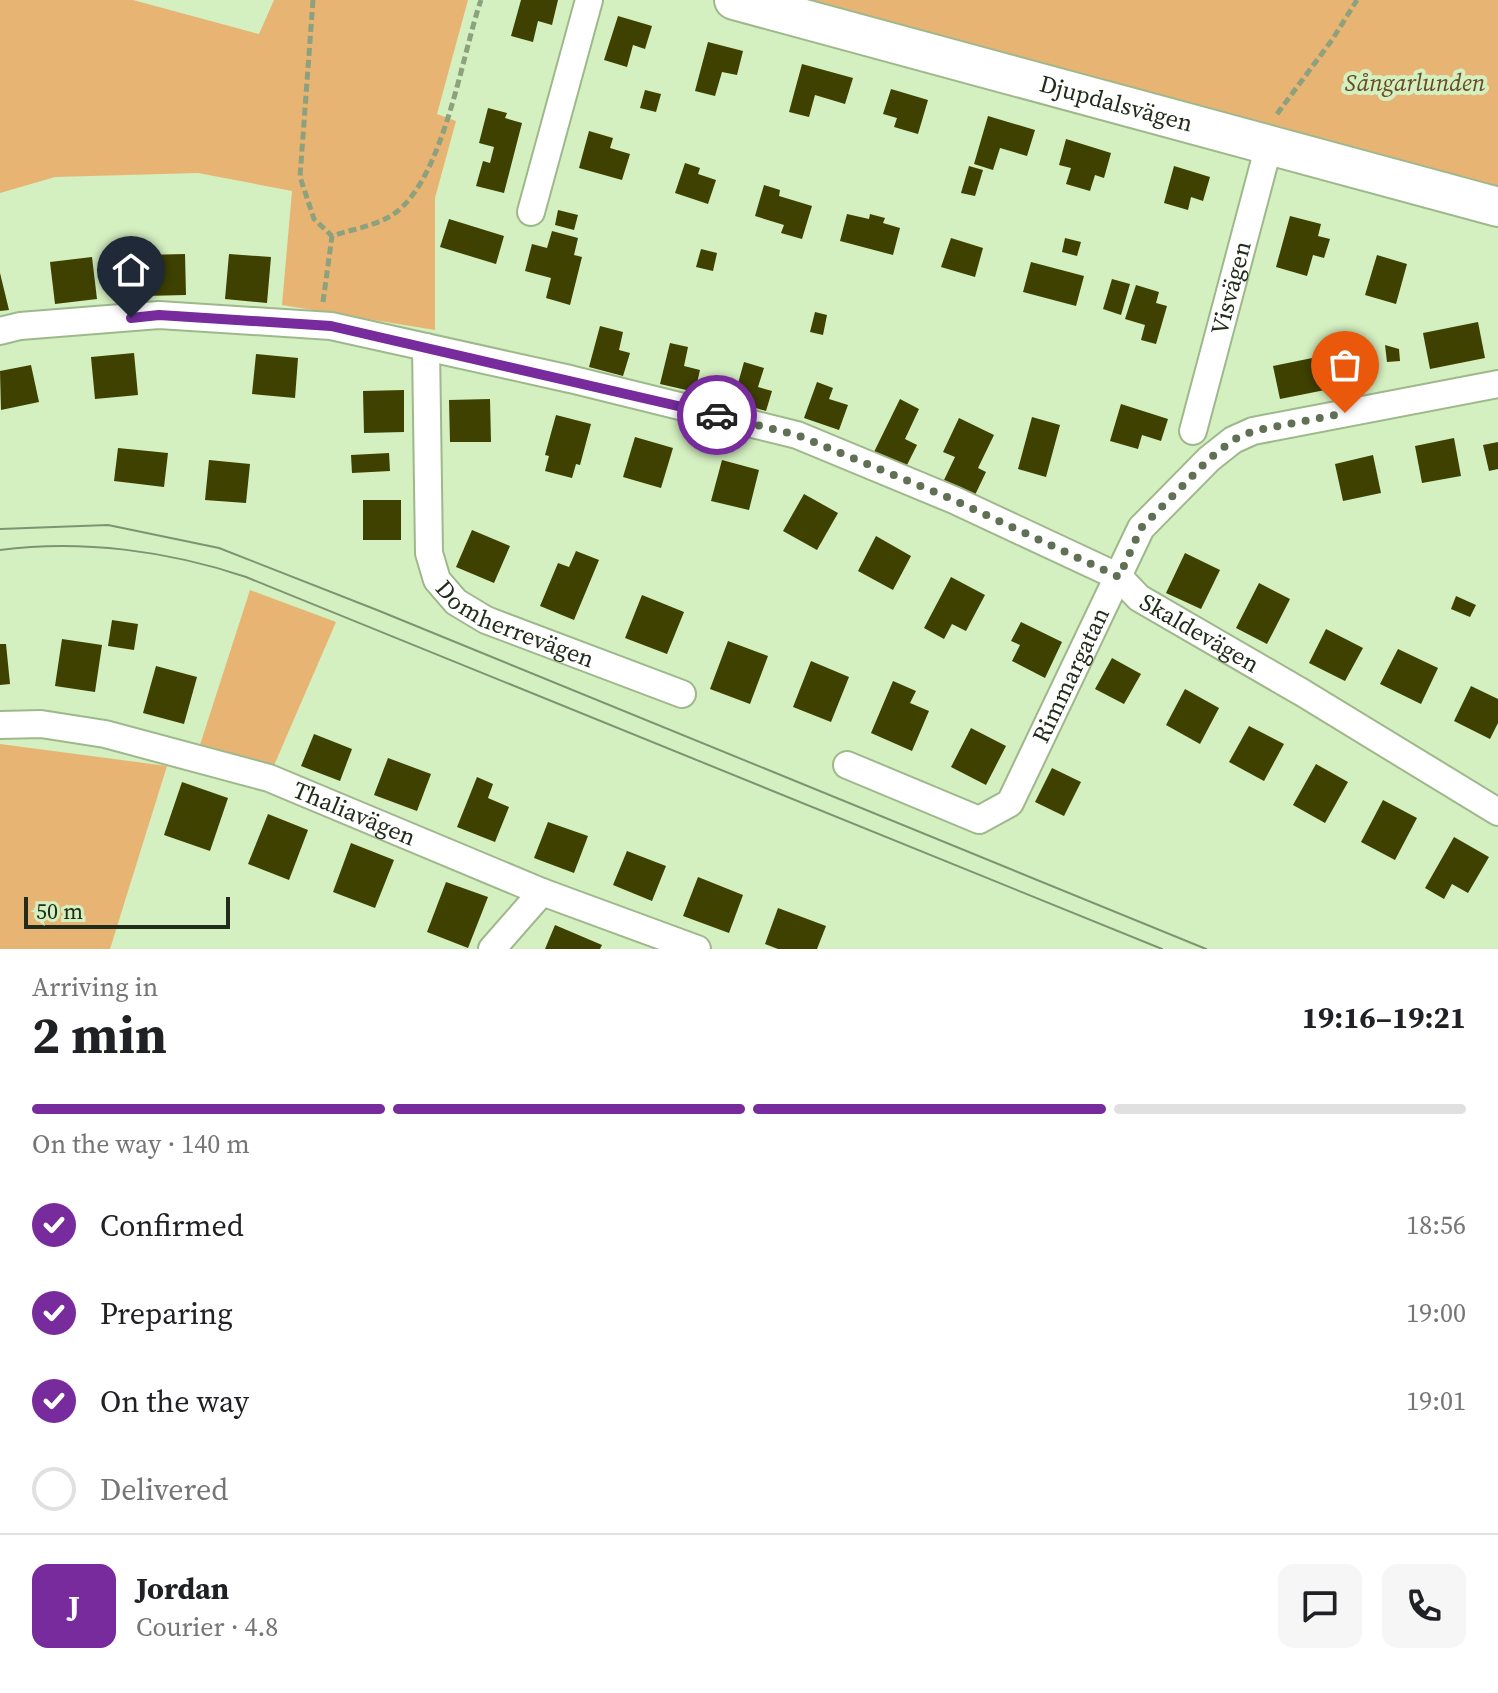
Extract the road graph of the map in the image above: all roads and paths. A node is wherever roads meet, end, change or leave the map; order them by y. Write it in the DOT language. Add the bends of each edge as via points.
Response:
graph roads {
  1 [pos="313,0"];
  2 [pos="481,0"];
  3 [pos="589,0"];
  4 [pos="734,0"];
  5 [pos="1357,0"];
  6 [pos="1269,145"];
  7 [pos="1498,207"];
  8 [pos="531,212"];
  9 [pos="332,236"];
  10 [pos="320,325"];
  11 [pos="0,331"];
  12 [pos="426,347"];
  13 [pos="1498,384"];
  14 [pos="1193,431"];
  15 [pos="1119,577"];
  16 [pos="682,694"];
  17 [pos="0,725"];
  18 [pos="847,765"];
  19 [pos="1498,812"];
  20 [pos="542,892"];
  21 [pos="492,949"];
  22 [pos="697,949"];
  1 -- 9 [label="path" via="300,177 314,219"];
  2 -- 9 [label="path" via="437,150 417,191 387,219"];
  3 -- 8 [label="street"];
  4 -- 6 [label="street, Djupdalsvägen"];
  5 -- 6 [label="path" via="1274,118"];
  6 -- 7 [label="street, Djupdalsvägen"];
  6 -- 14 [label="street, Visvägen"];
  9 -- 10 [label="path"];
  10 -- 11 [label="street, Skaldevägen" via="159,315"];
  10 -- 12 [label="street, Skaldevägen"];
  12 -- 15 [label="street, Skaldevägen" via="797,435"];
  12 -- 16 [label="street, Domherrevägen" via="429,553 437,580 456,602 486,620"];
  13 -- 15 [label="street, Rimmargatan" via="1253,431 1233,440 1141,528"];
  15 -- 18 [label="street, Rimmargatan" via="1010,803 979,820"];
  15 -- 19 [label="street, Skaldevägen" via="1139,598"];
  17 -- 20 [label="street, Thaliavägen" via="41,724 105,734 269,778"];
  20 -- 21 [label="street"];
  20 -- 22 [label="street, Thaliavägen"];
}
